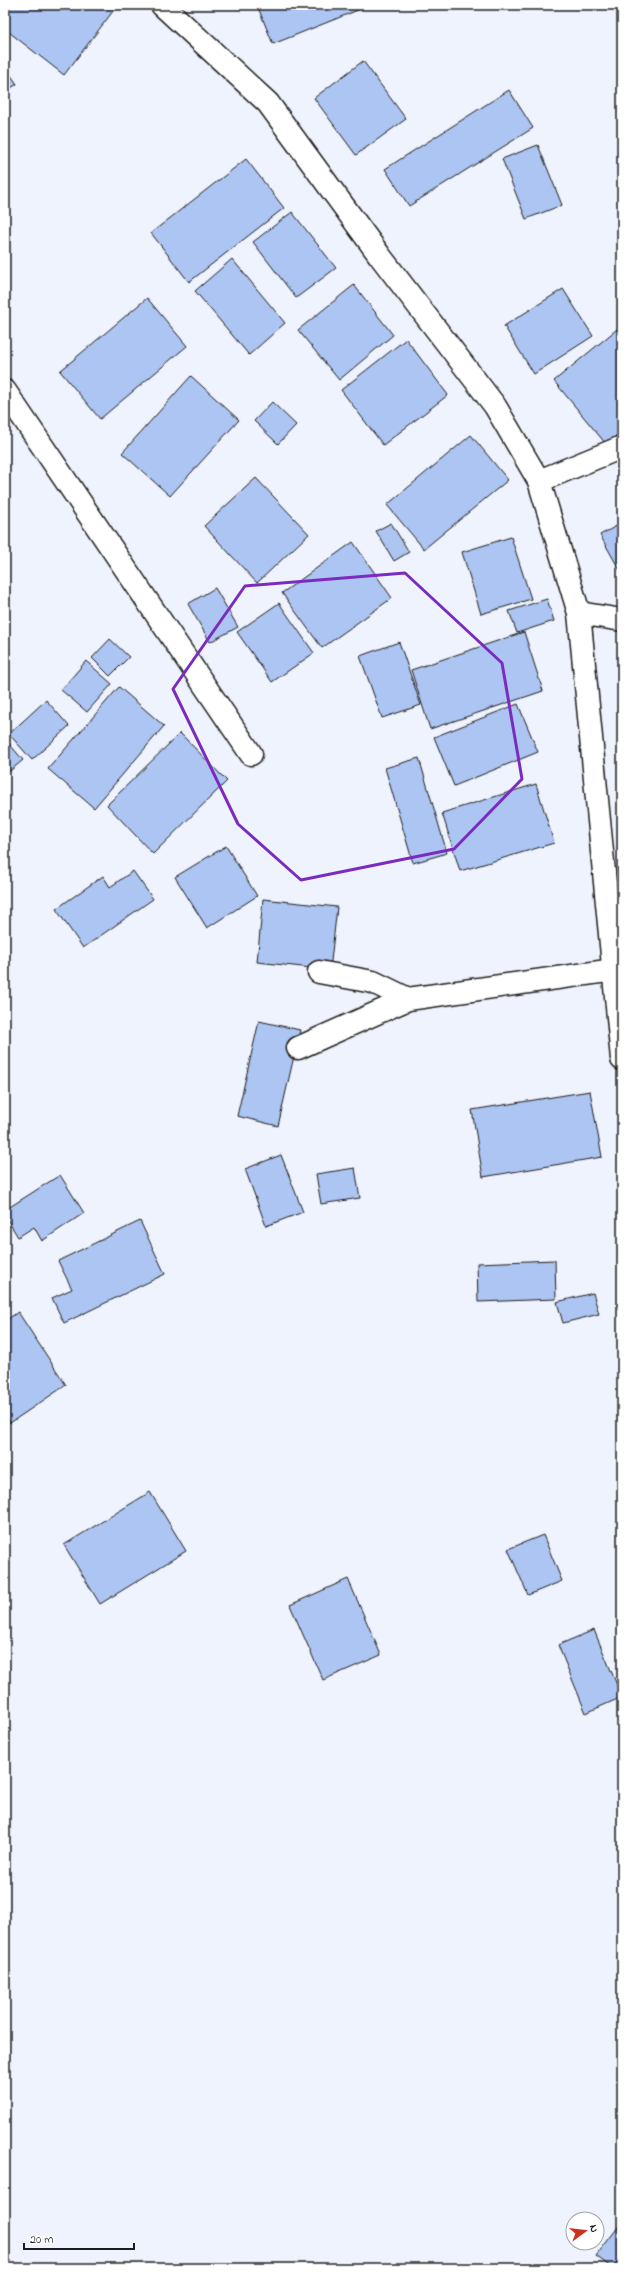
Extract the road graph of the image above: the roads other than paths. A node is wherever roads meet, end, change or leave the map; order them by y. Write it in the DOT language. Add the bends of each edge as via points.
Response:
graph roads {
  1 [pos="162,5"];
  2 [pos="5,391"];
  3 [pos="622,447"];
  4 [pos="539,481"];
  5 [pos="579,613"];
  6 [pos="622,620"];
  7 [pos="251,754"];
  8 [pos="614,970"];
  9 [pos="319,972"];
  10 [pos="408,1000"];
  11 [pos="298,1048"];
  12 [pos="622,1059"];
  1 -- 4 [label="street" via="268,103 380,256 495,406"];
  2 -- 7 [label="street"];
  3 -- 4 [label="street"];
  4 -- 5 [label="street"];
  5 -- 6 [label="street"];
  5 -- 8 [label="street"];
  8 -- 10 [label="street"];
  8 -- 12 [label="street"];
  9 -- 10 [label="street" via="373,982"];
  10 -- 11 [label="street"];
}
